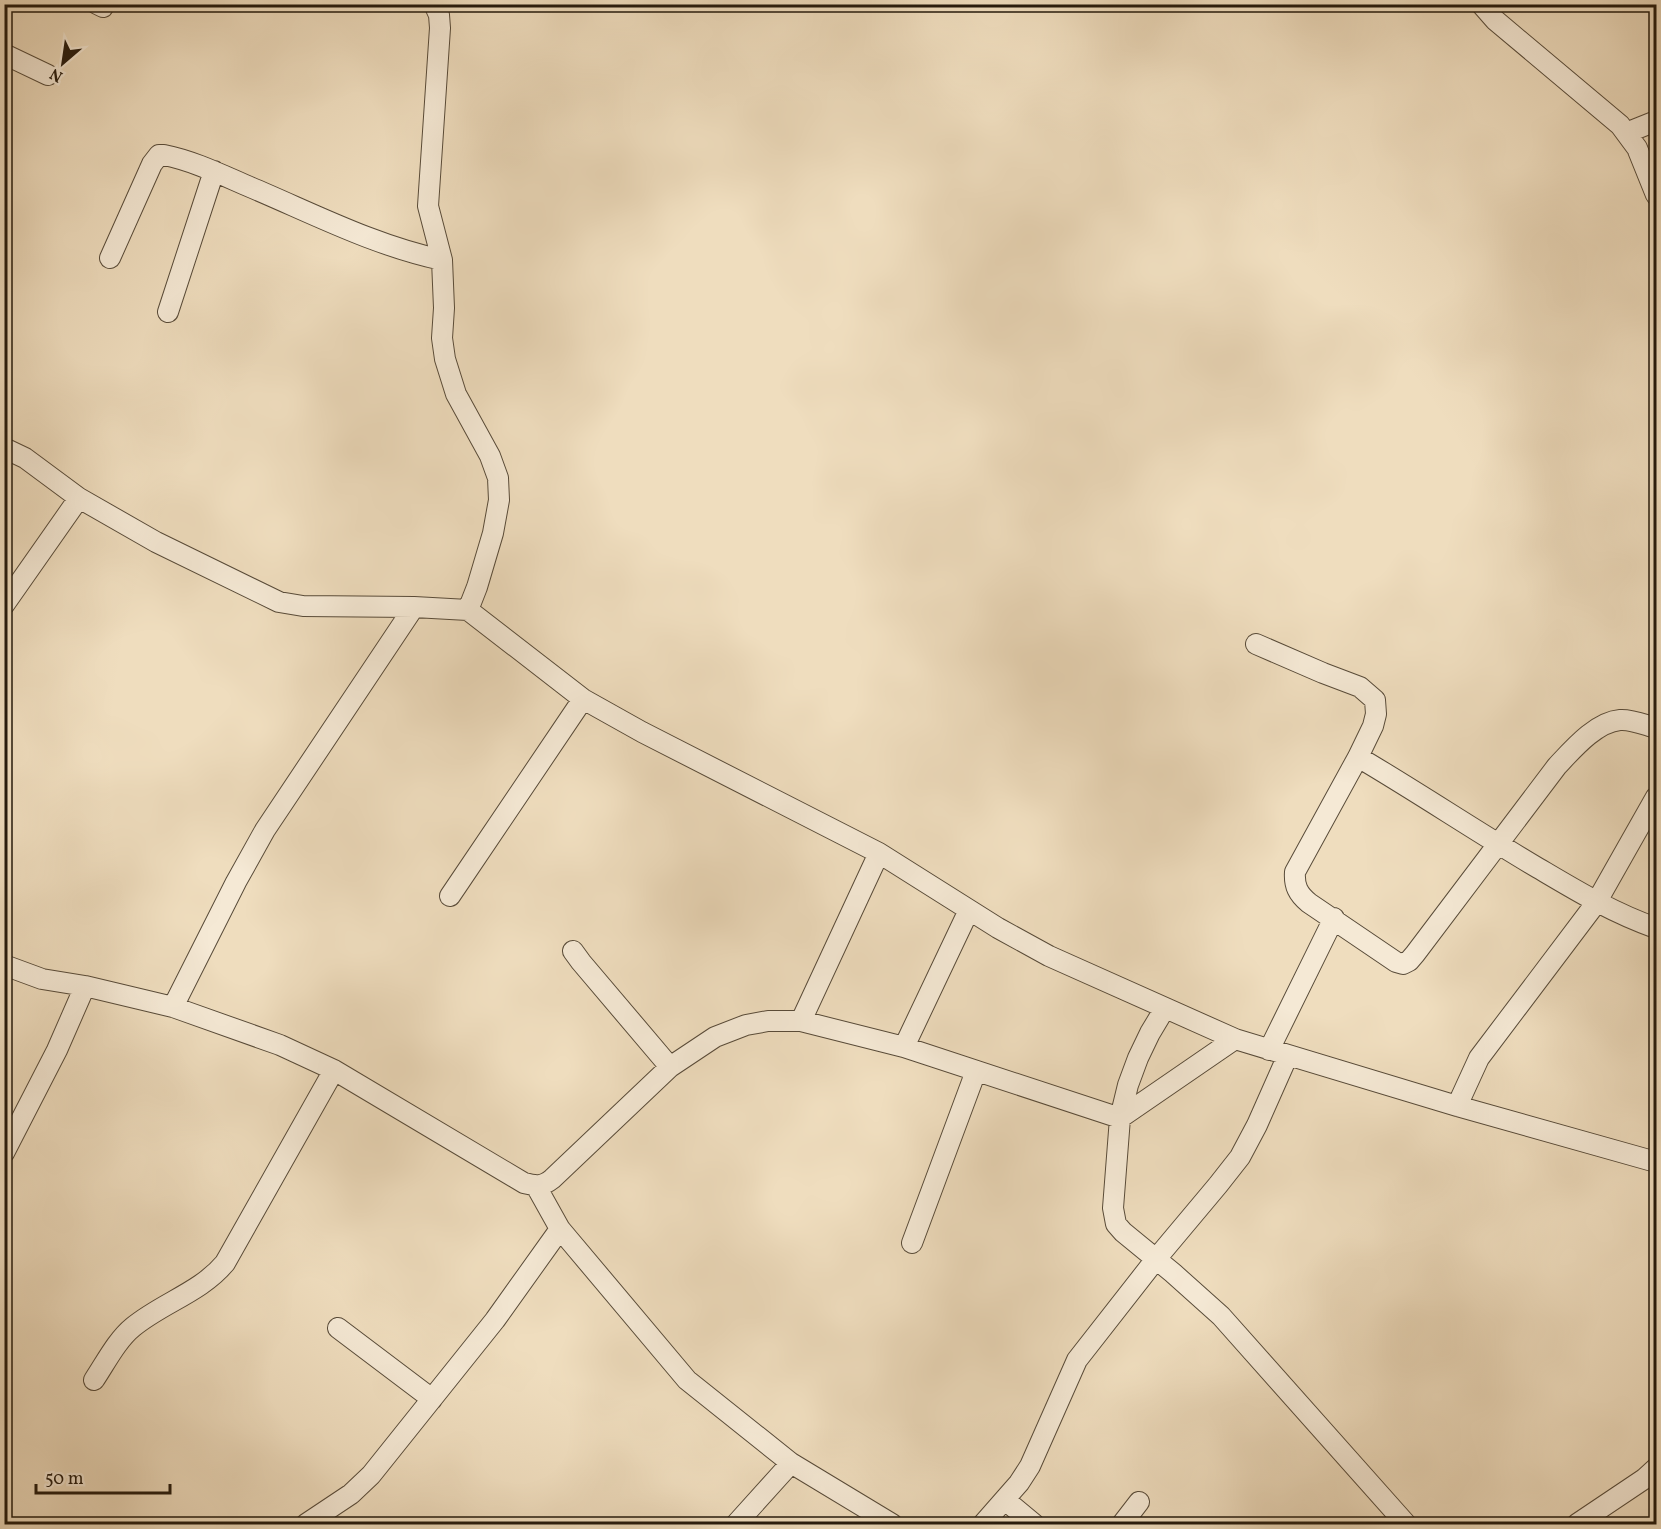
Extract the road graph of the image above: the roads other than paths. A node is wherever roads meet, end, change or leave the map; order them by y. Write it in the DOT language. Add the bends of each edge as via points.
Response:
graph roads {
  1 [pos="434,4"];
  2 [pos="1481,4"];
  3 [pos="4,54"];
  4 [pos="48,75"];
  5 [pos="1656,121"];
  6 [pos="1626,134"];
  7 [pos="214,171"];
  8 [pos="1656,195"];
  9 [pos="110,258"];
  10 [pos="442,260"];
  11 [pos="168,312"];
  12 [pos="4,448"];
  13 [pos="79,498"];
  14 [pos="4,605"];
  15 [pos="414,607"];
  16 [pos="468,610"];
  17 [pos="1256,644"];
  18 [pos="583,699"];
  19 [pos="1656,728"];
  20 [pos="1358,757"];
  21 [pos="1656,796"];
  22 [pos="1498,845"];
  23 [pos="879,853"];
  24 [pos="450,896"];
  25 [pos="1596,903"];
  26 [pos="969,910"];
  27 [pos="1334,918"];
  28 [pos="1656,928"];
  29 [pos="573,951"];
  30 [pos="4,965"];
  31 [pos="85,986"];
  32 [pos="173,1007"];
  33 [pos="1165,1008"];
  34 [pos="801,1021"];
  35 [pos="1235,1039"];
  36 [pos="904,1047"];
  37 [pos="1279,1053"];
  38 [pos="670,1067"];
  39 [pos="334,1071"];
  40 [pos="976,1071"];
  41 [pos="1457,1106"];
  42 [pos="1120,1118"];
  43 [pos="4,1153"];
  44 [pos="1656,1162"];
  45 [pos="536,1186"];
  46 [pos="560,1229"];
  47 [pos="912,1243"];
  48 [pos="1156,1259"];
  49 [pos="338,1328"];
  50 [pos="94,1380"];
  51 [pos="432,1399"];
  52 [pos="791,1463"];
  53 [pos="1656,1468"];
  54 [pos="1005,1500"];
  55 [pos="1139,1502"];
  56 [pos="306,1524"];
  57 [pos="736,1524"];
  58 [pos="892,1524"];
  59 [pos="983,1524"];
  60 [pos="1034,1524"];
  61 [pos="1122,1524"];
  62 [pos="1406,1524"];
  63 [pos="1577,1524"];
  1 -- 10 [label="street" via="440,28 428,206"];
  2 -- 6 [label="street"];
  3 -- 4 [label="street"];
  5 -- 6 [label="street"];
  6 -- 8 [label="street"];
  7 -- 9 [label="street" via="159,155"];
  7 -- 10 [label="street" via="357,234"];
  7 -- 11 [label="street"];
  10 -- 16 [label="street" via="445,359 456,394 498,478 493,533"];
  12 -- 13 [label="street" via="25,458"];
  13 -- 14 [label="street"];
  13 -- 15 [label="street" via="156,543 279,602 303,606"];
  15 -- 16 [label="street"];
  15 -- 32 [label="street" via="265,830"];
  16 -- 18 [label="street"];
  17 -- 20 [label="street" via="1360,687 1376,700 1373,726"];
  18 -- 23 [label="street"];
  18 -- 24 [label="street"];
  19 -- 22 [label="street" via="1622,719 1599,728 1557,766"];
  20 -- 22 [label="street"];
  20 -- 27 [label="street" via="1294,872 1294,884 1301,896"];
  21 -- 25 [label="street"];
  22 -- 25 [label="street"];
  22 -- 27 [label="street" via="1403,964"];
  23 -- 26 [label="street"];
  23 -- 34 [label="street"];
  25 -- 28 [label="street"];
  25 -- 41 [label="street" via="1479,1058"];
  26 -- 33 [label="street" via="1049,956"];
  26 -- 36 [label="street"];
  27 -- 37 [label="street"];
  29 -- 38 [label="street"];
  30 -- 31 [label="street" via="42,979"];
  31 -- 32 [label="street"];
  31 -- 43 [label="street"];
  32 -- 39 [label="street" via="280,1045"];
  33 -- 35 [label="street"];
  33 -- 42 [label="street" via="1138,1058"];
  34 -- 36 [label="street"];
  34 -- 38 [label="street" via="746,1025 715,1037"];
  35 -- 37 [label="street"];
  35 -- 42 [label="street"];
  36 -- 40 [label="street"];
  37 -- 41 [label="street"];
  37 -- 48 [label="street" via="1257,1125 1240,1157"];
  38 -- 45 [label="street" via="552,1179"];
  39 -- 45 [label="street" via="524,1183"];
  39 -- 50 [label="street" via="225,1263 209,1279 131,1329"];
  40 -- 42 [label="street"];
  40 -- 47 [label="street"];
  41 -- 44 [label="street"];
  42 -- 48 [label="street" via="1114,1217 1123,1233"];
  45 -- 46 [label="street"];
  46 -- 51 [label="street"];
  46 -- 52 [label="street" via="687,1380"];
  48 -- 54 [label="street" via="1077,1360 1030,1466"];
  48 -- 62 [label="street" via="1221,1316"];
  49 -- 51 [label="street"];
  51 -- 56 [label="street" via="361,1486"];
  52 -- 57 [label="street"];
  52 -- 58 [label="street"];
  53 -- 63 [label="street"];
  54 -- 59 [label="street"];
  54 -- 60 [label="street"];
  55 -- 61 [label="street"];
}
